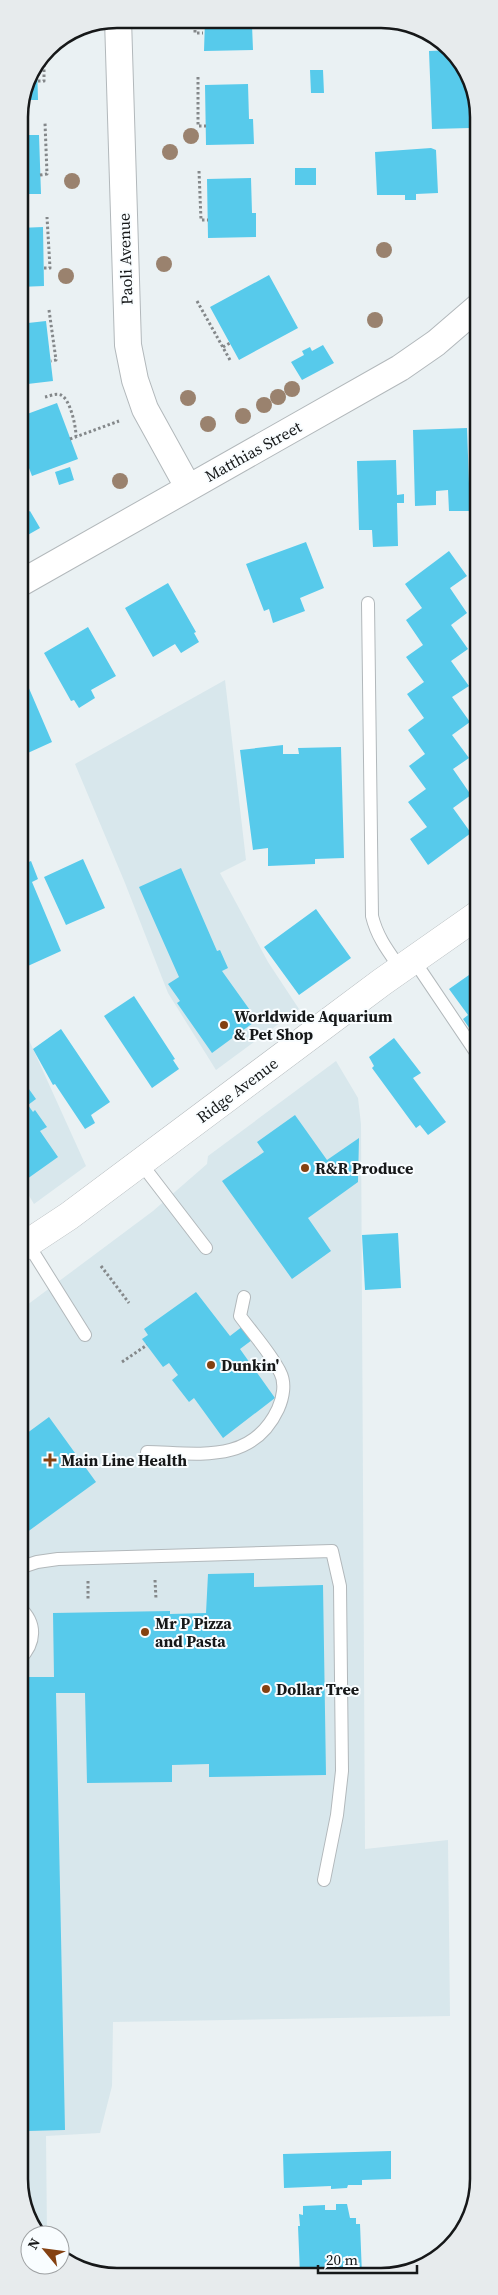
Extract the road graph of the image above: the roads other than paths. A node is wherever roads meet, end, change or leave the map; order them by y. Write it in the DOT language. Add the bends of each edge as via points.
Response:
graph roads {
  1 [pos="118,28"];
  2 [pos="470,313"];
  3 [pos="188,486"];
  4 [pos="28,579"];
  5 [pos="368,603"];
  6 [pos="470,920"];
  7 [pos="407,964"];
  8 [pos="470,1045"];
  9 [pos="140,1162"];
  10 [pos="28,1244"];
  11 [pos="206,1248"];
  12 [pos="28,1253"];
  13 [pos="244,1297"];
  14 [pos="85,1335"];
  15 [pos="146,1452"];
  16 [pos="28,1565"];
  17 [pos="28,1616"];
  18 [pos="28,1650"];
  19 [pos="324,1880"];
  1 -- 3 [label="street, Paoli Avenue" via="128,345 145,409"];
  2 -- 3 [label="street, Matthias Street" via="436,344 400,368"];
  3 -- 4 [label="street, Matthias Street"];
  5 -- 7 [label="lane" via="372,916 382,942"];
  6 -- 7 [label="main road, Ridge Avenue"];
  7 -- 8 [label="lane"];
  7 -- 9 [label="main road, Ridge Avenue"];
  9 -- 10 [label="main road, Ridge Avenue"];
  9 -- 11 [label="lane"];
  12 -- 14 [label="lane"];
  13 -- 15 [label="lane" via="240,1316 281,1373 284,1390 274,1418 263,1432 230,1452"];
  16 -- 19 [label="lane" via="58,1559 332,1551 340,1586 342,1771"];
  17 -- 18 [label="lane" via="33,1637"];
}
